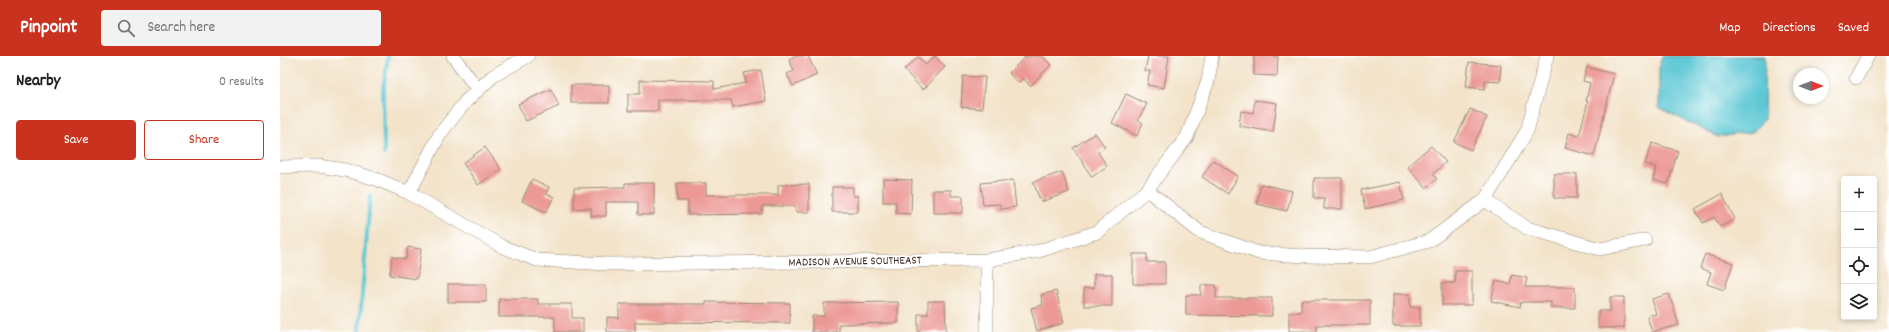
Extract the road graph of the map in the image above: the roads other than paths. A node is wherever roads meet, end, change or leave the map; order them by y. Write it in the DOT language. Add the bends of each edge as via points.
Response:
graph roads {
  1 [pos="453,56"];
  2 [pos="528,56"];
  3 [pos="1212,56"];
  4 [pos="1547,56"];
  5 [pos="1868,56"];
  6 [pos="1856,78"];
  7 [pos="478,90"];
  8 [pos="280,167"];
  9 [pos="1147,190"];
  10 [pos="410,193"];
  11 [pos="1485,200"];
  12 [pos="1645,240"];
  13 [pos="987,260"];
  14 [pos="987,332"];
  1 -- 7 [label="street"];
  2 -- 7 [label="street" via="493,76"];
  3 -- 9 [label="street, MADISON AVENUE SOUTHEAST" via="1208,81 1187,137"];
  4 -- 11 [label="street" via="1528,131"];
  5 -- 6 [label="street"];
  7 -- 10 [label="street" via="440,134"];
  8 -- 10 [label="street, MADISON AVENUE SOUTHEAST" via="318,166 345,170"];
  9 -- 11 [label="street" via="1200,232 1260,253 1305,256 1370,257 1429,241"];
  9 -- 13 [label="street, MADISON AVENUE SOUTHEAST" via="1097,232 1039,251"];
  10 -- 13 [label="street, MADISON AVENUE SOUTHEAST" via="503,247 537,260 608,264"];
  11 -- 12 [label="street" via="1527,228 1600,249"];
  13 -- 14 [label="street"];
}
